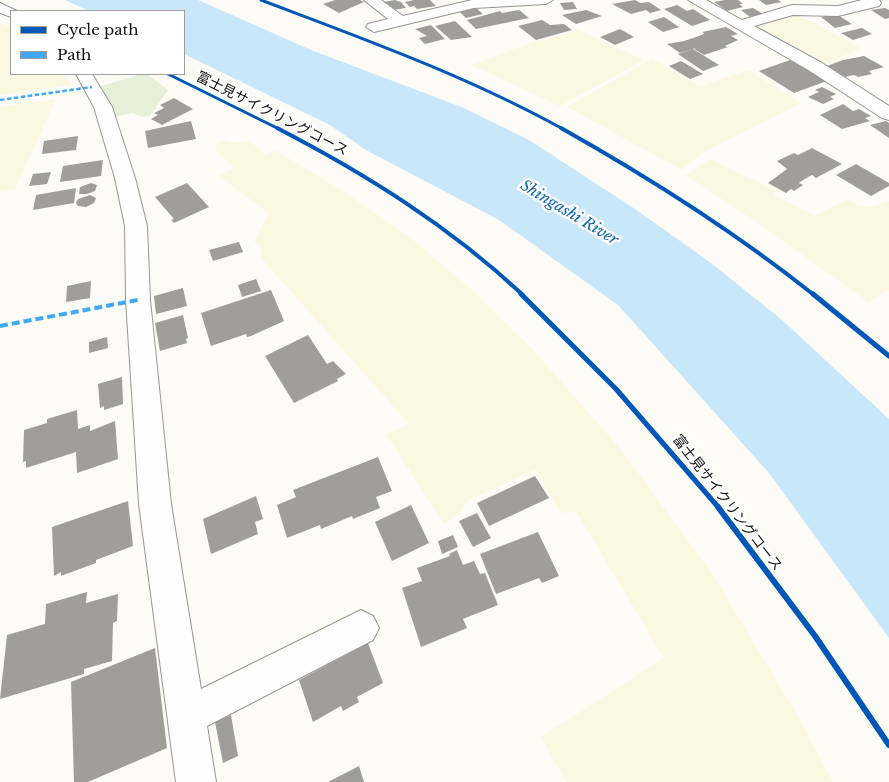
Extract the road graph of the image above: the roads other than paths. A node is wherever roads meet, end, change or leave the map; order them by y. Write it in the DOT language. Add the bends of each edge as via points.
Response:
graph roads {
  1 [pos="371,0"];
  2 [pos="546,0"];
  3 [pos="695,0"];
  4 [pos="869,0"];
  5 [pos="513,1"];
  6 [pos="400,21"];
  7 [pos="742,25"];
  8 [pos="374,27"];
  9 [pos="85,75"];
  10 [pos="880,91"];
  11 [pos="861,96"];
  12 [pos="889,114"];
  13 [pos="360,628"];
  14 [pos="186,716"];
  15 [pos="196,782"];
  1 -- 6 [label="street"];
  2 -- 5 [label="street"];
  3 -- 7 [label="street"];
  4 -- 7 [label="street" via="874,3 838,11 792,10"];
  5 -- 6 [label="street" via="474,4"];
  6 -- 8 [label="street"];
  7 -- 11 [label="street"];
  9 -- 14 [label="street" via="103,107 136,226 138,300 155,504"];
  10 -- 11 [label="street"];
  11 -- 12 [label="street"];
  13 -- 14 [label="street"];
  14 -- 15 [label="street"];
}
